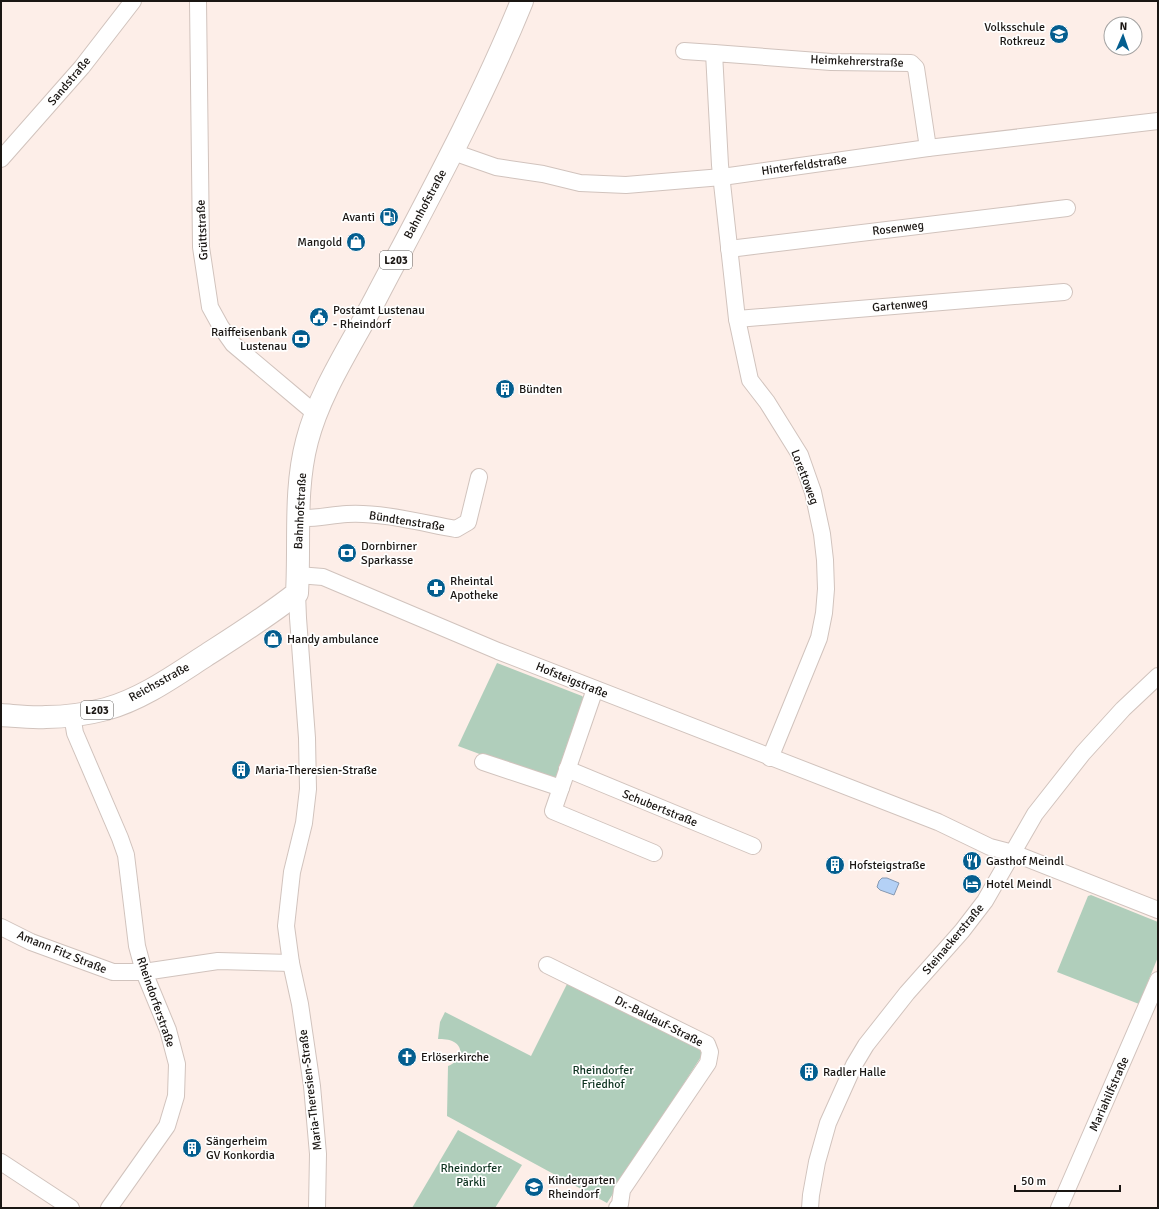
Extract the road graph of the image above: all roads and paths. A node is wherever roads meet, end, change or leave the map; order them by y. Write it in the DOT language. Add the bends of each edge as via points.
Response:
graph roads {
  1 [pos="133,1"];
  2 [pos="198,1"];
  3 [pos="522,1"];
  4 [pos="684,51"];
  5 [pos="714,53"];
  6 [pos="1158,122"];
  7 [pos="928,148"];
  8 [pos="453,152"];
  9 [pos="1,159"];
  10 [pos="722,176"];
  11 [pos="1067,208"];
  12 [pos="729,249"];
  13 [pos="1064,292"];
  14 [pos="737,319"];
  15 [pos="316,414"];
  16 [pos="479,477"];
  17 [pos="298,518"];
  18 [pos="298,584"];
  19 [pos="1158,676"];
  20 [pos="595,689"];
  21 [pos="1,715"];
  22 [pos="72,715"];
  23 [pos="770,758"];
  24 [pos="482,762"];
  25 [pos="567,769"];
  26 [pos="561,788"];
  27 [pos="753,846"];
  28 [pos="654,853"];
  29 [pos="1013,853"];
  30 [pos="1158,910"];
  31 [pos="1,927"];
  32 [pos="291,963"];
  33 [pos="546,965"];
  34 [pos="144,972"];
  35 [pos="1158,980"];
  36 [pos="1,1162"];
  37 [pos="621,1207"];
  38 [pos="71,1208"];
  39 [pos="109,1208"];
  40 [pos="316,1208"];
  41 [pos="810,1208"];
  42 [pos="1059,1208"];
  1 -- 9 [label="street, Sandstraße" via="82,67"];
  2 -- 15 [label="street, Grüttstraße" via="201,247 210,307 233,344"];
  3 -- 8 [label="main road, Bahnhofstraße / L203"];
  4 -- 5 [label="street, Heimkehrerstraße"];
  5 -- 7 [label="street, Heimkehrerstraße" via="831,62 911,63 916,68"];
  5 -- 10 [label="street"];
  6 -- 7 [label="street, Hinterfeldstraße"];
  7 -- 10 [label="street, Hinterfeldstraße"];
  8 -- 10 [label="street, Hinterfeldstraße" via="496,167 580,182 626,186"];
  8 -- 15 [label="main road, Bahnhofstraße / L203" via="338,367"];
  10 -- 12 [label="street, Lorettoweg"];
  11 -- 12 [label="street, Rosenweg"];
  12 -- 14 [label="street, Lorettoweg"];
  13 -- 14 [label="street, Gartenweg"];
  14 -- 23 [label="street, Lorettoweg" via="750,380 800,455 813,492 825,560 825,607 818,638"];
  15 -- 17 [label="main road, Bahnhofstraße / L203" via="306,442"];
  16 -- 17 [label="street, Bündtenstraße" via="468,522 456,529 380,515 348,514 313,519"];
  17 -- 18 [label="main road, Bahnhofstraße / L203"];
  18 -- 20 [label="street, Hofsteigstraße" via="323,577"];
  18 -- 22 [label="main road, Reichsstraße / L203" via="269,614 165,682 106,709"];
  18 -- 32 [label="street, Maria-Theresien-Straße" via="308,789 304,824 292,872 286,926"];
  19 -- 29 [label="street, Steinackerstraße" via="1123,709 1083,753 1035,814"];
  20 -- 23 [label="street, Hofsteigstraße"];
  20 -- 25 [label="street"];
  21 -- 22 [label="main road, Reichsstraße / L203" via="45,718"];
  22 -- 34 [label="street, Rheindorferstraße" via="75,733 126,855 137,946"];
  23 -- 29 [label="street, Hofsteigstraße"];
  24 -- 26 [label="street"];
  25 -- 26 [label="street"];
  25 -- 27 [label="street, Schubertstraße"];
  26 -- 28 [label="street" via="553,812"];
  29 -- 30 [label="street, Hofsteigstraße"];
  29 -- 41 [label="street, Steinackerstraße" via="985,901 893,1010 854,1064 828,1123 817,1162"];
  31 -- 34 [label="street, Amann Fitz Straße" via="31,942 113,972"];
  32 -- 34 [label="street, Amann Fitz Straße" via="218,961"];
  32 -- 40 [label="street, Maria-Theresien-Straße" via="312,1086 318,1154"];
  33 -- 37 [label="street, Dr.-Baldauf-Straße" via="707,1044 710,1052 708,1063 622,1190"];
  34 -- 39 [label="street, Rheindorferstraße" via="168,1030 176,1064 176,1096 167,1126"];
  35 -- 42 [label="street, Mariahilfstraße"];
  36 -- 38 [label="street"];
}
